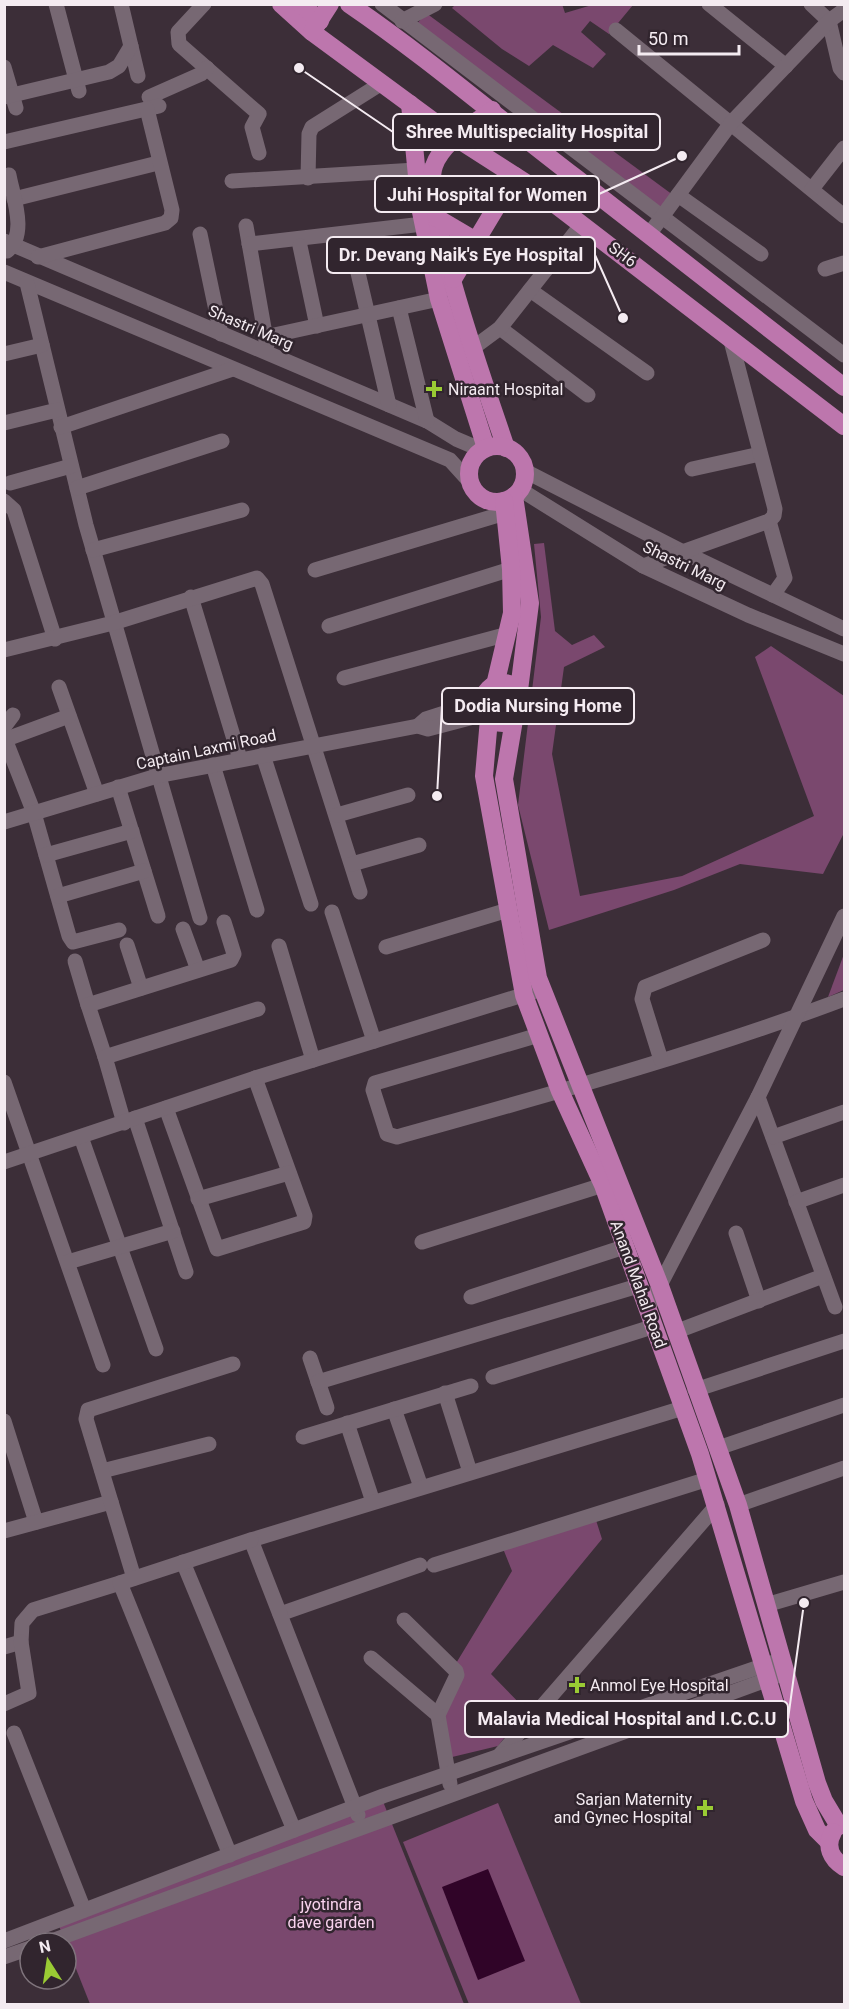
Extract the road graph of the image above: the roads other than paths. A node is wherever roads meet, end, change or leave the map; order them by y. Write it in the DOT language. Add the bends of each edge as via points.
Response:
graph roads {
  1 [pos="56,4"];
  2 [pos="121,4"];
  3 [pos="204,4"];
  4 [pos="281,4"];
  5 [pos="301,4"];
  6 [pos="349,4"];
  7 [pos="382,4"];
  8 [pos="397,4"];
  9 [pos="435,4"];
  10 [pos="709,4"];
  11 [pos="811,4"];
  12 [pos="330,5"];
  13 [pos="837,13"];
  14 [pos="316,26"];
  15 [pos="397,27"];
  16 [pos="616,30"];
  17 [pos="131,46"];
  18 [pos="786,66"];
  19 [pos="4,67"];
  20 [pos="207,68"];
  21 [pos="844,73"];
  22 [pos="138,76"];
  23 [pos="382,83"];
  24 [pos="77,85"];
  25 [pos="11,100"];
  26 [pos="152,104"];
  27 [pos="410,104"];
  28 [pos="499,105"];
  29 [pos="731,123"];
  30 [pos="456,138"];
  31 [pos="4,142"];
  32 [pos="844,148"];
  33 [pos="259,153"];
  34 [pos="158,162"];
  35 [pos="424,171"];
  36 [pos="9,175"];
  37 [pos="515,176"];
  38 [pos="308,178"];
  39 [pos="232,181"];
  40 [pos="812,189"];
  41 [pos="678,195"];
  42 [pos="14,199"];
  43 [pos="662,216"];
  44 [pos="844,216"];
  45 [pos="430,221"];
  46 [pos="582,224"];
  47 [pos="246,226"];
  48 [pos="650,233"];
  49 [pos="200,234"];
  50 [pos="255,239"];
  51 [pos="476,241"];
  52 [pos="351,243"];
  53 [pos="8,246"];
  54 [pos="300,246"];
  55 [pos="760,254"];
  56 [pos="38,257"];
  57 [pos="844,263"];
  58 [pos="825,269"];
  59 [pos="4,272"];
  60 [pos="453,279"];
  61 [pos="27,283"];
  62 [pos="530,290"];
  63 [pos="439,299"];
  64 [pos="399,308"];
  65 [pos="369,315"];
  66 [pos="317,326"];
  67 [pos="500,328"];
  68 [pos="220,334"];
  69 [pos="265,337"];
  70 [pos="730,337"];
  71 [pos="42,345"];
  72 [pos="473,348"];
  73 [pos="4,354"];
  74 [pos="268,354"];
  75 [pos="844,355"];
  76 [pos="233,369"];
  77 [pos="647,373"];
  78 [pos="844,387"];
  79 [pos="588,395"];
  80 [pos="389,405"];
  81 [pos="57,410"];
  82 [pos="427,421"];
  83 [pos="4,423"];
  84 [pos="844,426"];
  85 [pos="61,428"];
  86 [pos="222,441"];
  87 [pos="506,448"];
  88 [pos="484,449"];
  89 [pos="760,454"];
  90 [pos="71,466"];
  91 [pos="692,469"];
  92 [pos="525,471"];
  93 [pos="470,482"];
  94 [pos="10,483"];
  95 [pos="77,488"];
  96 [pos="511,500"];
  97 [pos="4,501"];
  98 [pos="242,510"];
  99 [pos="769,521"];
  100 [pos="93,550"];
  101 [pos="683,552"];
  102 [pos="643,566"];
  103 [pos="511,569"];
  104 [pos="315,570"];
  105 [pos="773,595"];
  106 [pos="191,597"];
  107 [pos="113,623"];
  108 [pos="329,626"];
  109 [pos="844,629"];
  110 [pos="508,634"];
  111 [pos="55,639"];
  112 [pos="6,652"];
  113 [pos="844,654"];
  114 [pos="344,678"];
  115 [pos="495,684"];
  116 [pos="59,687"];
  117 [pos="519,690"];
  118 [pos="486,711"];
  119 [pos="69,716"];
  120 [pos="514,720"];
  121 [pos="5,740"];
  122 [pos="314,745"];
  123 [pos="263,755"];
  124 [pos="240,759"];
  125 [pos="213,765"];
  126 [pos="157,776"];
  127 [pos="118,787"];
  128 [pos="97,794"];
  129 [pos="408,795"];
  130 [pos="34,813"];
  131 [pos="337,815"];
  132 [pos="4,822"];
  133 [pos="132,831"];
  134 [pos="419,845"];
  135 [pos="46,855"];
  136 [pos="352,864"];
  137 [pos="144,871"];
  138 [pos="360,892"];
  139 [pos="58,896"];
  140 [pos="311,904"];
  141 [pos="508,909"];
  142 [pos="257,910"];
  143 [pos="332,912"];
  144 [pos="158,916"];
  145 [pos="844,916"];
  146 [pos="200,918"];
  147 [pos="224,922"];
  148 [pos="183,929"];
  149 [pos="119,930"];
  150 [pos="763,940"];
  151 [pos="128,945"];
  152 [pos="279,946"];
  153 [pos="386,947"];
  154 [pos="75,961"];
  155 [pos="198,970"];
  156 [pos="141,988"];
  157 [pos="542,989"];
  158 [pos="524,995"];
  159 [pos="844,999"];
  160 [pos="88,1005"];
  161 [pos="258,1010"];
  162 [pos="796,1017"];
  163 [pos="539,1035"];
  164 [pos="374,1041"];
  165 [pos="105,1057"];
  166 [pos="313,1060"];
  167 [pos="661,1060"];
  168 [pos="255,1078"];
  169 [pos="4,1082"];
  170 [pos="579,1086"];
  171 [pos="560,1092"];
  172 [pos="758,1097"];
  173 [pos="166,1108"];
  174 [pos="844,1112"];
  175 [pos="129,1121"];
  176 [pos="770,1130"];
  177 [pos="741,1131"];
  178 [pos="81,1137"];
  179 [pos="31,1154"];
  180 [pos="4,1162"];
  181 [pos="289,1173"];
  182 [pos="603,1185"];
  183 [pos="844,1185"];
  184 [pos="198,1199"];
  185 [pos="796,1202"];
  186 [pos="173,1231"];
  187 [pos="736,1233"];
  188 [pos="422,1242"];
  189 [pos="120,1246"];
  190 [pos="624,1247"];
  191 [pos="68,1262"];
  192 [pos="186,1272"];
  193 [pos="823,1276"];
  194 [pos="638,1286"];
  195 [pos="660,1286"];
  196 [pos="471,1297"];
  197 [pos="759,1300"];
  198 [pos="835,1307"];
  199 [pos="651,1318"];
  200 [pos="675,1332"];
  201 [pos="844,1341"];
  202 [pos="156,1349"];
  203 [pos="310,1358"];
  204 [pos="103,1365"];
  205 [pos="233,1365"];
  206 [pos="493,1377"];
  207 [pos="318,1382"];
  208 [pos="471,1386"];
  209 [pos="695,1390"];
  210 [pos="445,1393"];
  211 [pos="844,1405"];
  212 [pos="327,1408"];
  213 [pos="683,1408"];
  214 [pos="394,1409"];
  215 [pos="4,1421"];
  216 [pos="347,1423"];
  217 [pos="303,1437"];
  218 [pos="209,1444"];
  219 [pos="718,1448"];
  220 [pos="844,1468"];
  221 [pos="102,1471"];
  222 [pos="470,1472"];
  223 [pos="708,1479"];
  224 [pos="421,1487"];
  225 [pos="111,1502"];
  226 [pos="373,1502"];
  227 [pos="717,1505"];
  228 [pos="738,1505"];
  229 [pos="36,1522"];
  230 [pos="4,1531"];
  231 [pos="251,1540"];
  232 [pos="183,1562"];
  233 [pos="127,1580"];
  234 [pos="844,1582"];
  235 [pos="766,1605"];
  236 [pos="280,1614"];
  237 [pos="404,1620"];
  238 [pos="21,1642"];
  239 [pos="4,1647"];
  240 [pos="371,1658"];
  241 [pos="784,1666"];
  242 [pos="764,1672"];
  243 [pos="4,1704"];
  244 [pos="438,1715"];
  245 [pos="15,1733"];
  246 [pos="497,1759"];
  247 [pos="447,1775"];
  248 [pos="452,1794"];
  249 [pos="355,1807"];
  250 [pos="842,1824"];
  251 [pos="363,1827"];
  252 [pos="294,1830"];
  253 [pos="829,1842"];
  254 [pos="230,1855"];
  255 [pos="844,1867"];
  256 [pos="84,1910"];
  257 [pos="78,1931"];
  258 [pos="4,1941"];
  1 -- 24 [label="street"];
  2 -- 17 [label="street"];
  3 -- 20 [label="street" via="181,27 177,38"];
  4 -- 14 [label="main road, SH6"];
  5 -- 14 [label="main road"];
  6 -- 15 [label="main road"];
  7 -- 15 [label="street"];
  8 -- 15 [label="street"];
  9 -- 15 [label="street"];
  10 -- 18 [label="street"];
  11 -- 13 [label="street"];
  12 -- 14 [label="main road"];
  13 -- 18 [label="street"];
  13 -- 21 [label="street" via="840,68"];
  14 -- 23 [label="main road, SH6"];
  15 -- 28 [label="main road"];
  16 -- 29 [label="street"];
  17 -- 22 [label="street"];
  17 -- 24 [label="street" via="119,66"];
  18 -- 29 [label="street"];
  19 -- 25 [label="street"];
  20 -- 26 [label="street"];
  20 -- 33 [label="street" via="259,114 252,127"];
  23 -- 27 [label="main road, SH6"];
  23 -- 38 [label="street" via="312,127"];
  24 -- 25 [label="street"];
  26 -- 31 [label="street"];
  26 -- 34 [label="street"];
  27 -- 30 [label="main road, SH6"];
  27 -- 35 [label="main road"];
  28 -- 30 [label="main road"];
  28 -- 43 [label="street"];
  28 -- 48 [label="main road" via="575,178"];
  29 -- 40 [label="street"];
  29 -- 41 [label="street"];
  30 -- 35 [label="main road"];
  30 -- 37 [label="main road, SH6"];
  32 -- 40 [label="street"];
  34 -- 42 [label="street"];
  34 -- 56 [label="street" via="172,210 165,223"];
  35 -- 38 [label="street"];
  35 -- 45 [label="main road"];
  36 -- 42 [label="street"];
  37 -- 46 [label="main road, SH6"];
  37 -- 51 [label="main road"];
  38 -- 39 [label="street"];
  40 -- 44 [label="street"];
  41 -- 43 [label="street"];
  41 -- 55 [label="street"];
  42 -- 53 [label="street" via="17,237"];
  43 -- 48 [label="street"];
  43 -- 75 [label="street"];
  45 -- 50 [label="street"];
  45 -- 51 [label="main road"];
  45 -- 60 [label="main road"];
  45 -- 63 [label="main road"];
  46 -- 62 [label="street"];
  46 -- 70 [label="main road, SH6"];
  47 -- 50 [label="street"];
  48 -- 78 [label="main road"];
  49 -- 68 [label="street"];
  50 -- 69 [label="street"];
  51 -- 60 [label="main road"];
  52 -- 65 [label="street"];
  53 -- 56 [label="street, Shastri Marg"];
  54 -- 66 [label="street"];
  56 -- 68 [label="street, Shastri Marg"];
  57 -- 58 [label="street"];
  59 -- 61 [label="street"];
  60 -- 72 [label="main road"];
  61 -- 71 [label="street"];
  61 -- 76 [label="street"];
  62 -- 67 [label="street"];
  62 -- 77 [label="street"];
  63 -- 64 [label="street"];
  63 -- 88 [label="main road"];
  64 -- 65 [label="street"];
  64 -- 82 [label="street"];
  65 -- 66 [label="street"];
  65 -- 80 [label="street"];
  66 -- 69 [label="street"];
  67 -- 72 [label="street"];
  67 -- 79 [label="street"];
  68 -- 74 [label="street, Shastri Marg"];
  69 -- 74 [label="street"];
  70 -- 84 [label="main road, SH6"];
  70 -- 89 [label="street"];
  71 -- 73 [label="street"];
  71 -- 81 [label="street"];
  72 -- 87 [label="main road"];
  74 -- 80 [label="street, Shastri Marg"];
  76 -- 85 [label="street"];
  76 -- 93 [label="street" via="450,460"];
  80 -- 82 [label="street, Shastri Marg"];
  81 -- 83 [label="street"];
  81 -- 85 [label="street"];
  82 -- 88 [label="street, Shastri Marg" via="456,439"];
  85 -- 90 [label="street"];
  86 -- 95 [label="street"];
  87 -- 88 [label="main road"];
  87 -- 92 [label="main road" via="517,454"];
  88 -- 93 [label="main road" via="471,464"];
  89 -- 91 [label="street"];
  89 -- 99 [label="street" via="775,509"];
  90 -- 94 [label="street"];
  90 -- 95 [label="street"];
  92 -- 96 [label="main road"];
  92 -- 101 [label="street, Shastri Marg"];
  93 -- 96 [label="main road" via="487,500"];
  95 -- 100 [label="street"];
  96 -- 102 [label="street, Shastri Marg"];
  96 -- 103 [label="main road"];
  96 -- 104 [label="street"];
  96 -- 117 [label="main road" via="530,603"];
  97 -- 111 [label="street" via="14,510"];
  98 -- 100 [label="street"];
  99 -- 101 [label="street"];
  99 -- 105 [label="street" via="785,578"];
  100 -- 107 [label="street"];
  101 -- 102 [label="street"];
  101 -- 105 [label="street, Shastri Marg"];
  102 -- 113 [label="street, Shastri Marg"];
  103 -- 108 [label="street"];
  103 -- 110 [label="main road" via="513,613"];
  105 -- 109 [label="street, Shastri Marg"];
  106 -- 107 [label="street"];
  106 -- 122 [label="street" via="253,577 260,580"];
  106 -- 124 [label="street"];
  107 -- 111 [label="street"];
  107 -- 126 [label="street"];
  110 -- 114 [label="street"];
  110 -- 115 [label="main road"];
  111 -- 112 [label="street"];
  115 -- 117 [label="main road" via="508,683"];
  115 -- 118 [label="main road" via="485,693"];
  116 -- 119 [label="street"];
  117 -- 120 [label="main road" via="524,703"];
  118 -- 120 [label="main road" via="501,723"];
  118 -- 122 [label="street, Captain Laxmi Road" via="429,729 418,726"];
  118 -- 141 [label="main road, Anand Mahal Road" via="484,776"];
  119 -- 121 [label="street"];
  119 -- 128 [label="street"];
  120 -- 157 [label="main road, Anand Mahal Road" via="504,779 534,965"];
  121 -- 130 [label="street"];
  122 -- 123 [label="street, Captain Laxmi Road"];
  122 -- 131 [label="street"];
  123 -- 124 [label="street, Captain Laxmi Road"];
  123 -- 140 [label="street"];
  124 -- 125 [label="street, Captain Laxmi Road"];
  125 -- 126 [label="street, Captain Laxmi Road"];
  125 -- 142 [label="street"];
  126 -- 127 [label="street, Captain Laxmi Road"];
  126 -- 146 [label="street"];
  127 -- 128 [label="street, Captain Laxmi Road"];
  127 -- 133 [label="street"];
  128 -- 130 [label="street, Captain Laxmi Road"];
  129 -- 131 [label="street"];
  130 -- 132 [label="street, Captain Laxmi Road"];
  130 -- 135 [label="street"];
  131 -- 136 [label="street"];
  133 -- 135 [label="street"];
  133 -- 137 [label="street"];
  134 -- 136 [label="street"];
  135 -- 139 [label="street"];
  136 -- 138 [label="street"];
  137 -- 139 [label="street"];
  137 -- 144 [label="street"];
  139 -- 149 [label="street" via="73,942"];
  141 -- 153 [label="street"];
  141 -- 158 [label="main road, Anand Mahal Road"];
  143 -- 164 [label="street"];
  145 -- 162 [label="street"];
  147 -- 155 [label="street" via="233,958"];
  148 -- 155 [label="street"];
  150 -- 167 [label="street" via="645,987 642,999"];
  151 -- 156 [label="street"];
  152 -- 166 [label="street"];
  154 -- 160 [label="street"];
  155 -- 156 [label="street"];
  156 -- 160 [label="street"];
  157 -- 158 [label="street"];
  157 -- 170 [label="main road, Anand Mahal Road"];
  158 -- 163 [label="main road, Anand Mahal Road"];
  158 -- 164 [label="street"];
  159 -- 162 [label="street"];
  160 -- 165 [label="street"];
  161 -- 165 [label="street"];
  162 -- 167 [label="street"];
  162 -- 172 [label="street"];
  163 -- 171 [label="main road, Anand Mahal Road"];
  163 -- 171 [label="street" via="375,1083 373,1090 387,1134 397,1137"];
  164 -- 166 [label="street"];
  165 -- 175 [label="street"];
  166 -- 168 [label="street"];
  167 -- 170 [label="street"];
  168 -- 173 [label="street"];
  168 -- 181 [label="street"];
  169 -- 179 [label="street"];
  170 -- 171 [label="street"];
  170 -- 195 [label="main road, Anand Mahal Road"];
  171 -- 182 [label="main road, Anand Mahal Road"];
  172 -- 176 [label="street"];
  172 -- 177 [label="street"];
  173 -- 175 [label="street"];
  173 -- 184 [label="street"];
  174 -- 176 [label="street"];
  175 -- 178 [label="street"];
  175 -- 186 [label="street"];
  176 -- 177 [label="street"];
  176 -- 185 [label="street"];
  177 -- 195 [label="street"];
  178 -- 179 [label="street"];
  178 -- 189 [label="street"];
  179 -- 180 [label="street"];
  179 -- 191 [label="street"];
  181 -- 184 [label="street"];
  181 -- 184 [label="street" via="304,1222 220,1250 215,1246"];
  182 -- 188 [label="street"];
  182 -- 190 [label="main road, Anand Mahal Road"];
  183 -- 185 [label="street"];
  185 -- 193 [label="street"];
  186 -- 189 [label="street"];
  186 -- 192 [label="street"];
  187 -- 197 [label="street"];
  189 -- 191 [label="street"];
  189 -- 202 [label="street"];
  190 -- 194 [label="main road, Anand Mahal Road"];
  190 -- 196 [label="street"];
  191 -- 204 [label="street"];
  193 -- 197 [label="street"];
  193 -- 198 [label="street"];
  194 -- 199 [label="main road, Anand Mahal Road"];
  194 -- 207 [label="street"];
  195 -- 199 [label="street"];
  195 -- 200 [label="main road, Anand Mahal Road"];
  197 -- 200 [label="street"];
  199 -- 206 [label="street"];
  199 -- 213 [label="main road, Anand Mahal Road"];
  200 -- 209 [label="main road, Anand Mahal Road"];
  201 -- 209 [label="street"];
  203 -- 207 [label="street"];
  205 -- 221 [label="street" via="91,1407 87,1419"];
  207 -- 212 [label="street"];
  208 -- 210 [label="street"];
  209 -- 219 [label="main road, Anand Mahal Road"];
  210 -- 214 [label="street"];
  210 -- 222 [label="street"];
  211 -- 219 [label="street"];
  213 -- 222 [label="street"];
  213 -- 223 [label="main road, Anand Mahal Road"];
  214 -- 216 [label="street"];
  214 -- 224 [label="street"];
  215 -- 229 [label="street"];
  216 -- 217 [label="street"];
  216 -- 226 [label="street"];
  218 -- 221 [label="street"];
  219 -- 228 [label="main road, Anand Mahal Road"];
  220 -- 228 [label="street"];
  221 -- 225 [label="street"];
  222 -- 224 [label="street"];
  223 -- 227 [label="main road, Anand Mahal Road"];
  223 -- 236 [label="street"];
  224 -- 226 [label="street"];
  225 -- 229 [label="street"];
  225 -- 233 [label="street"];
  226 -- 231 [label="street"];
  227 -- 242 [label="main road, Anand Mahal Road"];
  227 -- 246 [label="street"];
  228 -- 235 [label="main road, Anand Mahal Road"];
  229 -- 230 [label="street"];
  231 -- 232 [label="street"];
  231 -- 236 [label="street"];
  232 -- 233 [label="street"];
  232 -- 252 [label="street"];
  233 -- 238 [label="street" via="33,1610 22,1623"];
  233 -- 254 [label="street"];
  234 -- 235 [label="street"];
  235 -- 241 [label="main road, Anand Mahal Road"];
  236 -- 249 [label="street"];
  237 -- 244 [label="street" via="456,1671"];
  238 -- 239 [label="street"];
  238 -- 243 [label="street" via="29,1693"];
  240 -- 244 [label="street"];
  241 -- 242 [label="street"];
  241 -- 250 [label="main road, Anand Mahal Road" via="820,1793"];
  242 -- 246 [label="street"];
  242 -- 248 [label="street"];
  242 -- 253 [label="main road, Anand Mahal Road" via="804,1801 818,1830"];
  244 -- 247 [label="street"];
  245 -- 256 [label="street"];
  246 -- 247 [label="street"];
  247 -- 248 [label="street"];
  247 -- 249 [label="street"];
  248 -- 251 [label="street"];
  249 -- 251 [label="street"];
  249 -- 252 [label="street"];
  250 -- 253 [label="main road"];
  251 -- 257 [label="street"];
  252 -- 254 [label="street"];
  253 -- 255 [label="main road, Anand Mahal Road" via="832,1857"];
  254 -- 256 [label="street"];
  256 -- 258 [label="street"];
}
